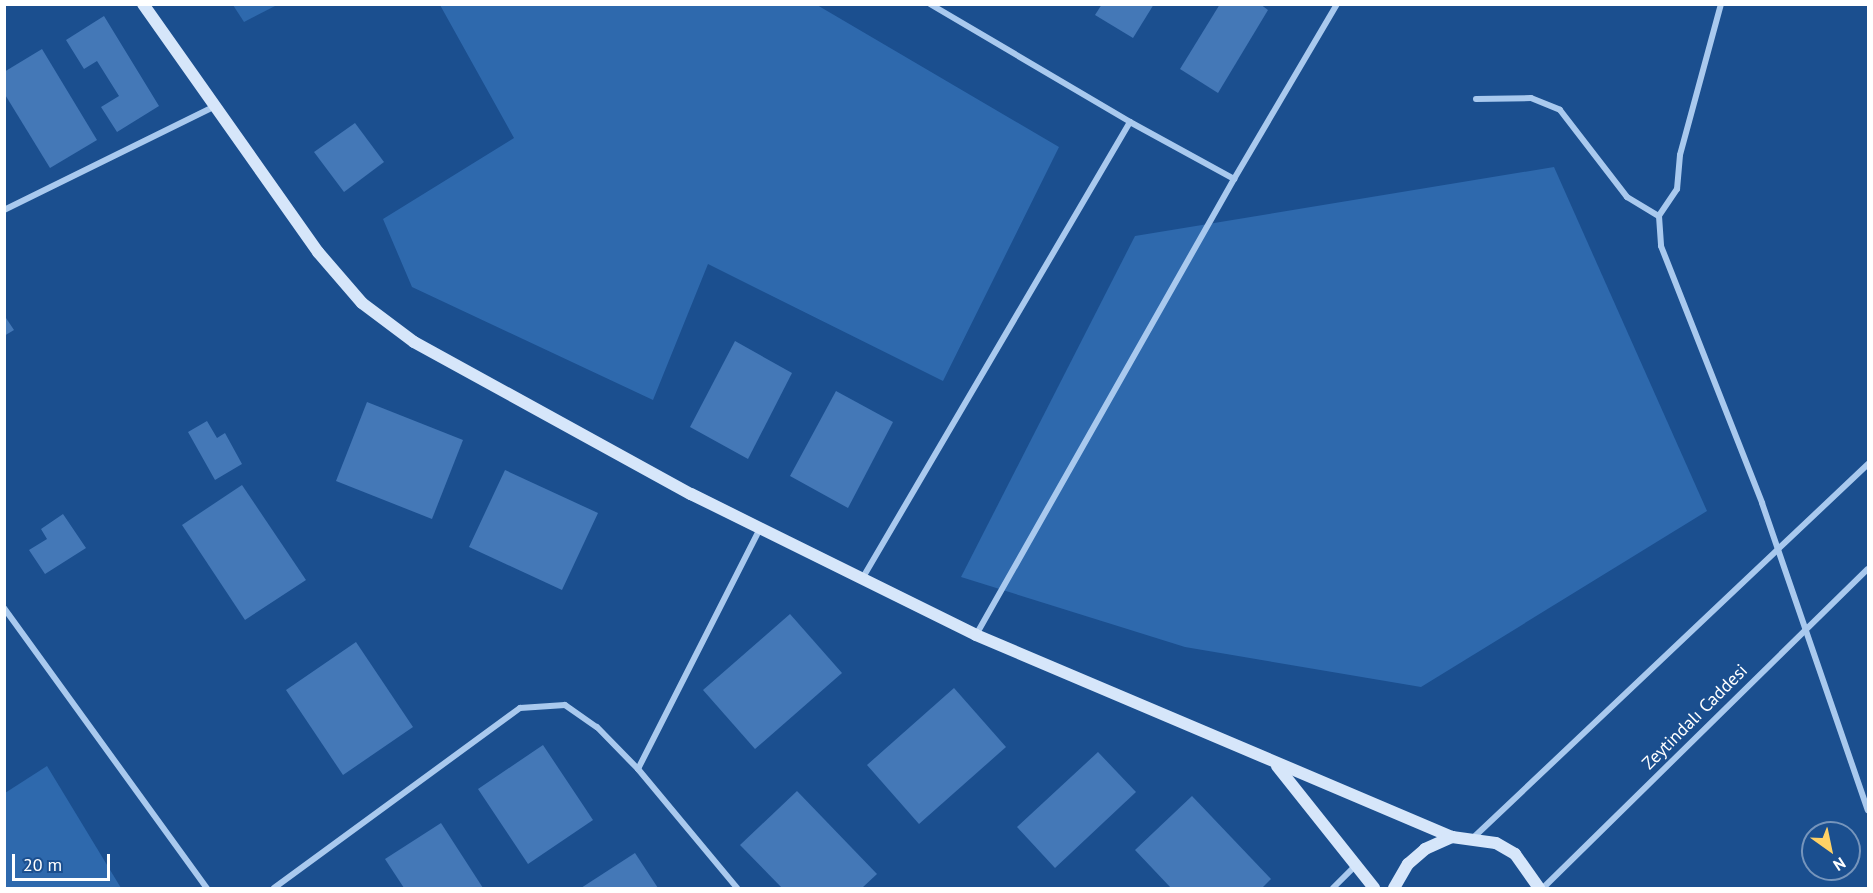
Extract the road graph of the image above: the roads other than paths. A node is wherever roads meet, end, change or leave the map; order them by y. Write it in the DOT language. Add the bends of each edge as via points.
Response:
graph roads {
  1 [pos="143,4"];
  2 [pos="930,4"];
  3 [pos="1337,4"];
  4 [pos="1721,4"];
  5 [pos="1476,99"];
  6 [pos="215,106"];
  7 [pos="1130,122"];
  8 [pos="1234,179"];
  9 [pos="4,210"];
  10 [pos="1659,216"];
  11 [pos="1869,464"];
  12 [pos="760,528"];
  13 [pos="1778,548"];
  14 [pos="1869,569"];
  15 [pos="862,579"];
  16 [pos="4,608"];
  17 [pos="1806,628"];
  18 [pos="976,635"];
  19 [pos="1276,765"];
  20 [pos="639,769"];
  21 [pos="1869,810"];
  22 [pos="1452,837"];
  23 [pos="1474,837"];
  24 [pos="1354,867"];
  25 [pos="207,888"];
  26 [pos="274,888"];
  27 [pos="737,888"];
  28 [pos="1333,888"];
  29 [pos="1374,888"];
  30 [pos="1394,888"];
  31 [pos="1541,888"];
  1 -- 6 [label="street"];
  2 -- 7 [label="street"];
  3 -- 8 [label="street"];
  4 -- 10 [label="street" via="1680,155 1677,189"];
  5 -- 10 [label="street" via="1530,98 1560,110 1626,197"];
  6 -- 9 [label="street"];
  6 -- 12 [label="street" via="318,252 362,303 414,342"];
  7 -- 8 [label="street"];
  7 -- 15 [label="street"];
  8 -- 18 [label="street"];
  10 -- 13 [label="street" via="1661,246 1684,313"];
  11 -- 13 [label="street"];
  12 -- 15 [label="street"];
  12 -- 20 [label="street"];
  13 -- 17 [label="street"];
  13 -- 23 [label="street"];
  14 -- 17 [label="street, Zeytindalı Caddesi"];
  15 -- 18 [label="street"];
  16 -- 25 [label="street"];
  17 -- 21 [label="street"];
  17 -- 31 [label="street, Zeytindalı Caddesi"];
  18 -- 19 [label="street"];
  19 -- 22 [label="street"];
  19 -- 24 [label="street"];
  20 -- 26 [label="street" via="597,727 565,705 520,708"];
  20 -- 27 [label="street"];
  22 -- 23 [label="street"];
  22 -- 30 [label="street" via="1425,849 1408,864"];
  23 -- 31 [label="street" via="1515,854"];
  24 -- 28 [label="street"];
  24 -- 29 [label="street"];
}
